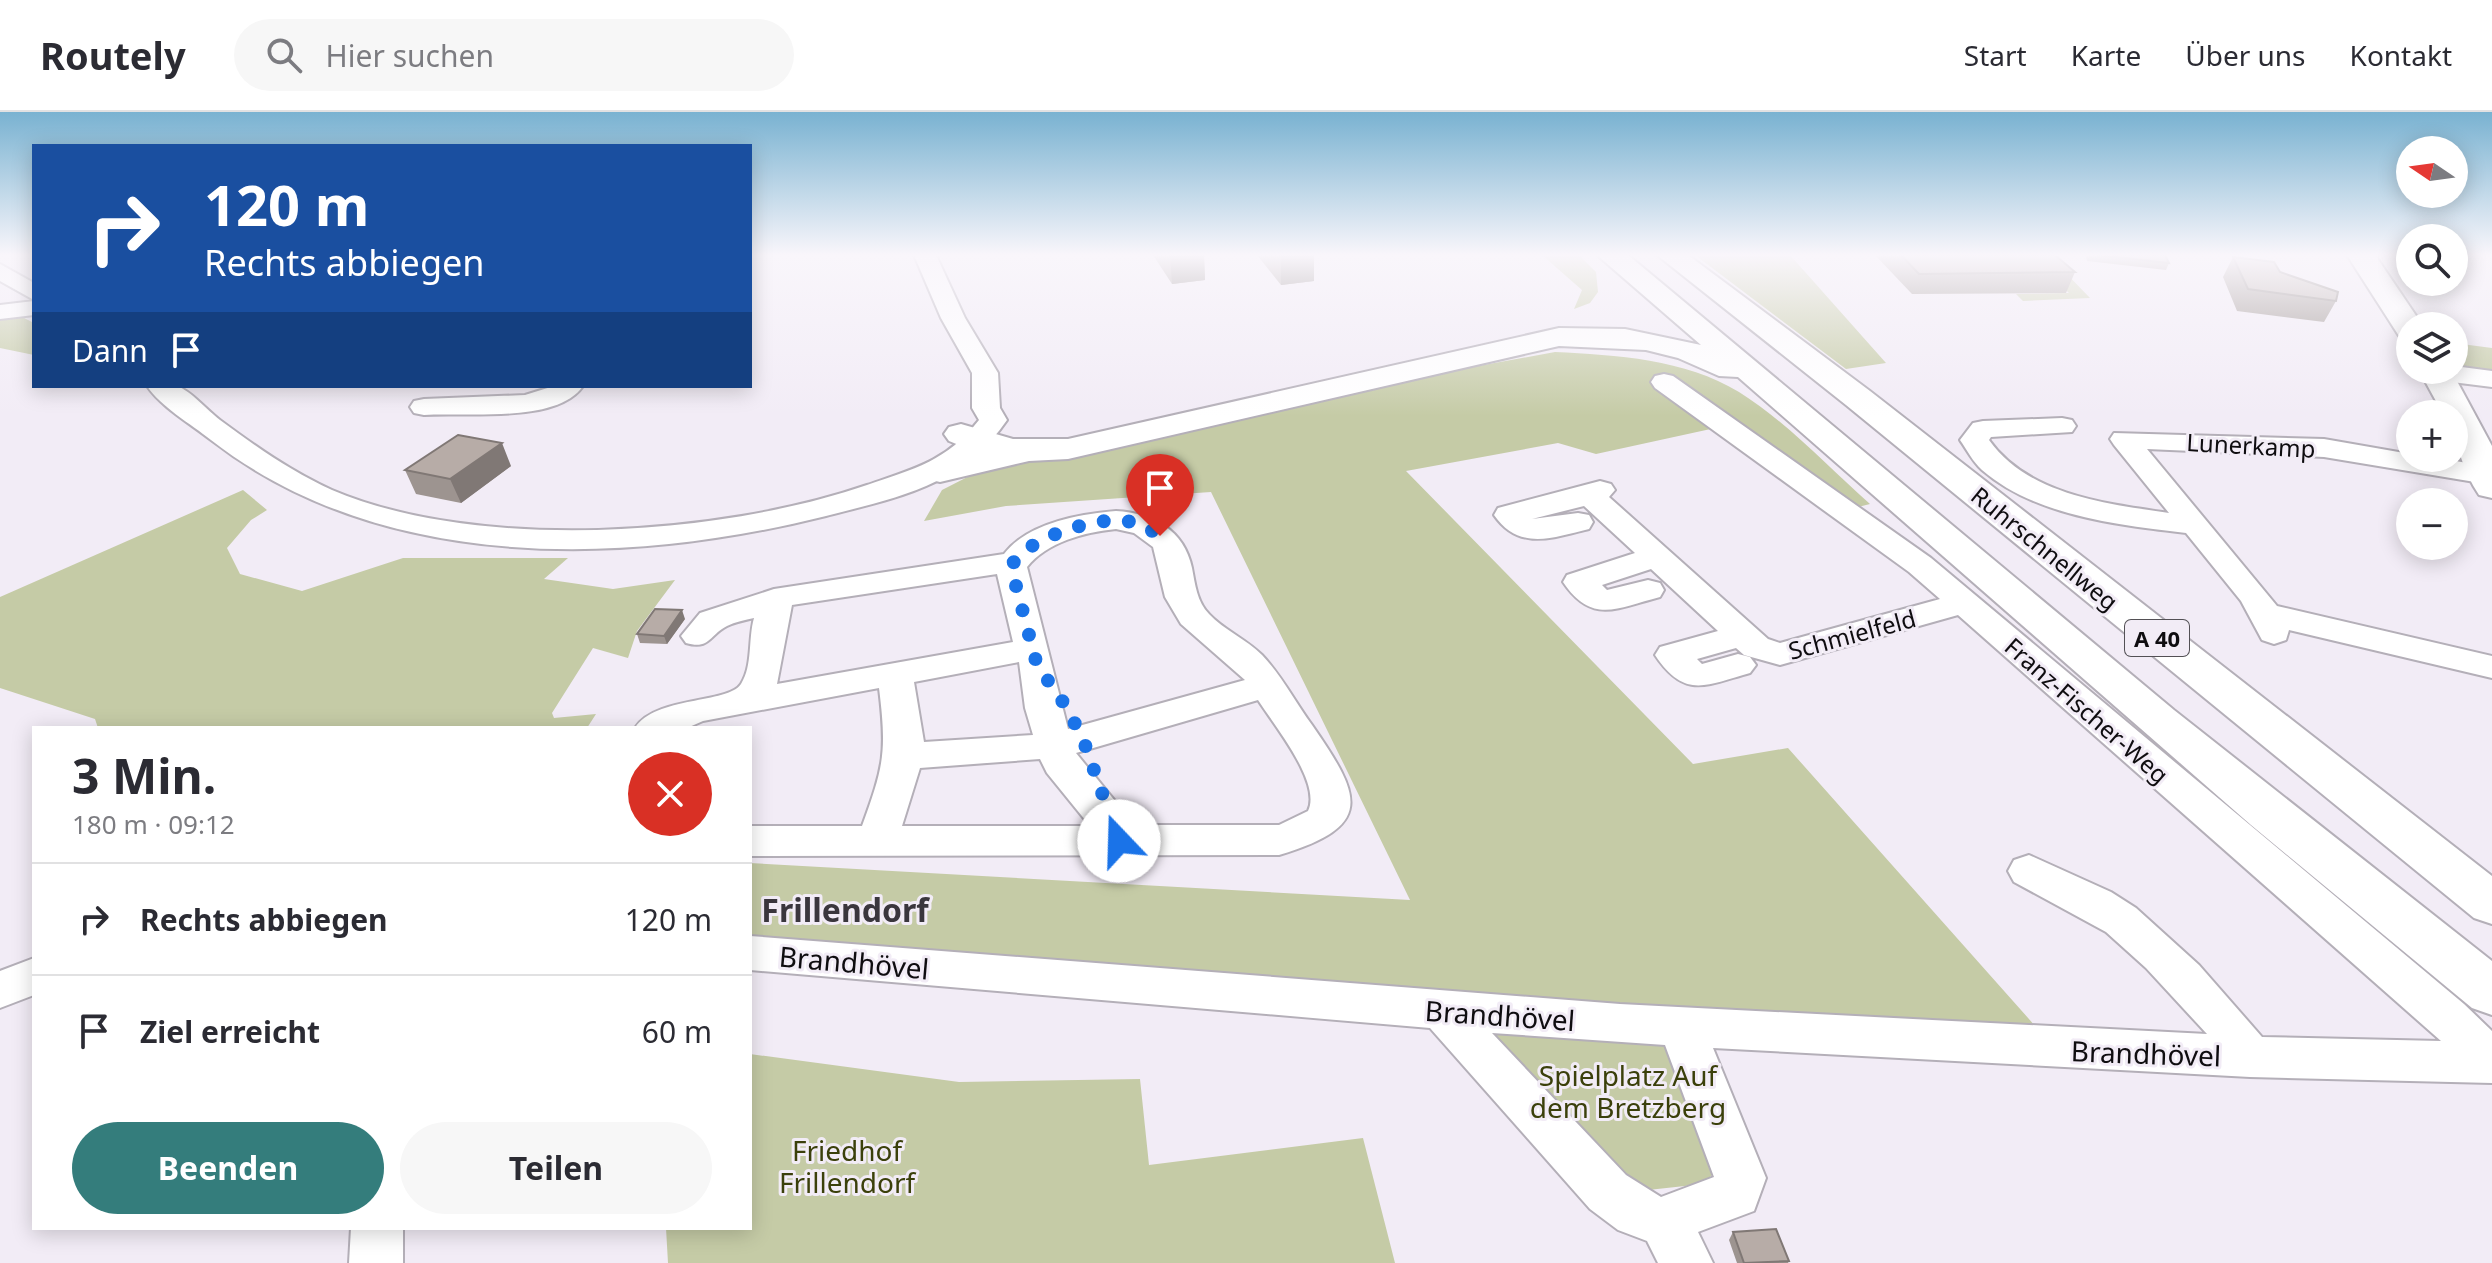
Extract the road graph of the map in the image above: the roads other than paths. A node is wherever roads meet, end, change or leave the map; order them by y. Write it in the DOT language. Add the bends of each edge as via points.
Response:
graph roads {
  1 [pos="949,309"];
  2 [pos="1605,309"];
  3 [pos="1674,309"];
  4 [pos="1741,309"];
  5 [pos="2468,376"];
  6 [pos="2492,379"];
  7 [pos="1664,382"];
  8 [pos="2443,384"];
  9 [pos="163,388"];
  10 [pos="568,388"];
  11 [pos="424,407"];
  12 [pos="1800,412"];
  13 [pos="2062,426"];
  14 [pos="977,429"];
  15 [pos="1029,451"];
  16 [pos="930,474"];
  17 [pos="2490,481"];
  18 [pos="1589,503"];
  19 [pos="2195,525"];
  20 [pos="1656,557"];
  21 [pos="1013,563"];
  22 [pos="1648,590"];
  23 [pos="1965,603"];
  24 [pos="698,636"];
  25 [pos="772,637"];
  26 [pos="1034,657"];
  27 [pos="2492,667"];
  28 [pos="895,676"];
  29 [pos="1266,686"];
  30 [pos="745,703"];
  31 [pos="659,726"];
  32 [pos="1065,732"];
  33 [pos="921,755"];
  34 [pos="1115,831"];
  35 [pos="752,841"];
  36 [pos="877,841"];
  37 [pos="2029,871"];
  38 [pos="2492,904"];
  39 [pos="752,953"];
  40 [pos="32,977"];
  41 [pos="0,990"];
  42 [pos="2492,992"];
  43 [pos="1444,1012"];
  44 [pos="1681,1027"];
  45 [pos="2250,1057"];
  46 [pos="2492,1062"];
  47 [pos="377,1230"];
  48 [pos="1675,1243"];
  49 [pos="376,1263"];
  1 -- 14 [label="street" via="985,373"];
  2 -- 14 [label="main road" via="1592,319 1555,330 1105,435 1063,439"];
  3 -- 12 [label="main road, A 40"];
  4 -- 38 [label="main road, Ruhrschnellweg / A 40"];
  5 -- 6 [label="street"];
  7 -- 23 [label="street, Franz-Fischer-Weg" via="1882,536"];
  8 -- 17 [label="main road"];
  9 -- 16 [label="street" via="273,472 370,513 453,530 595,537 685,531 808,513"];
  10 -- 11 [label="street" via="536,402"];
  12 -- 15 [label="main road" via="1720,363 1678,348 1593,335 1506,347 1106,442"];
  12 -- 42 [label="main road, A 40" via="2192,748"];
  13 -- 19 [label="street" via="2013,416 1983,429 1974,440 1979,452 2031,487 2068,503 2117,516"];
  14 -- 15 [label="main road"];
  14 -- 16 [label="street"];
  15 -- 16 [label="main road"];
  17 -- 19 [label="street, Lunerkamp" via="2324,448 2124,439"];
  18 -- 20 [label="street, Schmielfeld"];
  19 -- 27 [label="street, Lunerkamp" via="2270,623"];
  20 -- 22 [label="street" via="1579,582 1600,602"];
  20 -- 23 [label="street, Schmielfeld" via="1740,650 1780,654"];
  21 -- 25 [label="street" via="980,565"];
  21 -- 26 [label="street" via="1017,607"];
  21 -- 29 [label="street" via="1028,549 1082,524 1108,520 1142,525 1171,551 1177,587 1193,617 1252,666"];
  23 -- 46 [label="street, Franz-Fischer-Weg" via="2448,1018"];
  24 -- 25 [label="street" via="712,620 731,615"];
  25 -- 30 [label="street" via="767,673"];
  26 -- 28 [label="street"];
  26 -- 32 [label="street"];
  28 -- 30 [label="street" via="803,688"];
  28 -- 33 [label="street" via="905,743"];
  29 -- 32 [label="street"];
  29 -- 34 [label="street" via="1329,779 1332,804 1320,824 1279,840"];
  30 -- 31 [label="street" via="694,711"];
  32 -- 33 [label="street"];
  32 -- 34 [label="street"];
  33 -- 36 [label="street"];
  34 -- 36 [label="street"];
  35 -- 36 [label="street"];
  37 -- 45 [label="street, Brandhövel" via="2050,887 2116,916 2225,1022"];
  39 -- 43 [label="street, Brandhövel"];
  40 -- 41 [label="street"];
  43 -- 44 [label="street, Brandhövel"];
  43 -- 48 [label="street" via="1608,1192"];
  44 -- 45 [label="street, Brandhövel"];
  44 -- 48 [label="street" via="1740,1178 1736,1194 1685,1211"];
  45 -- 46 [label="street, Brandhövel"];
  47 -- 49 [label="street"];
}
